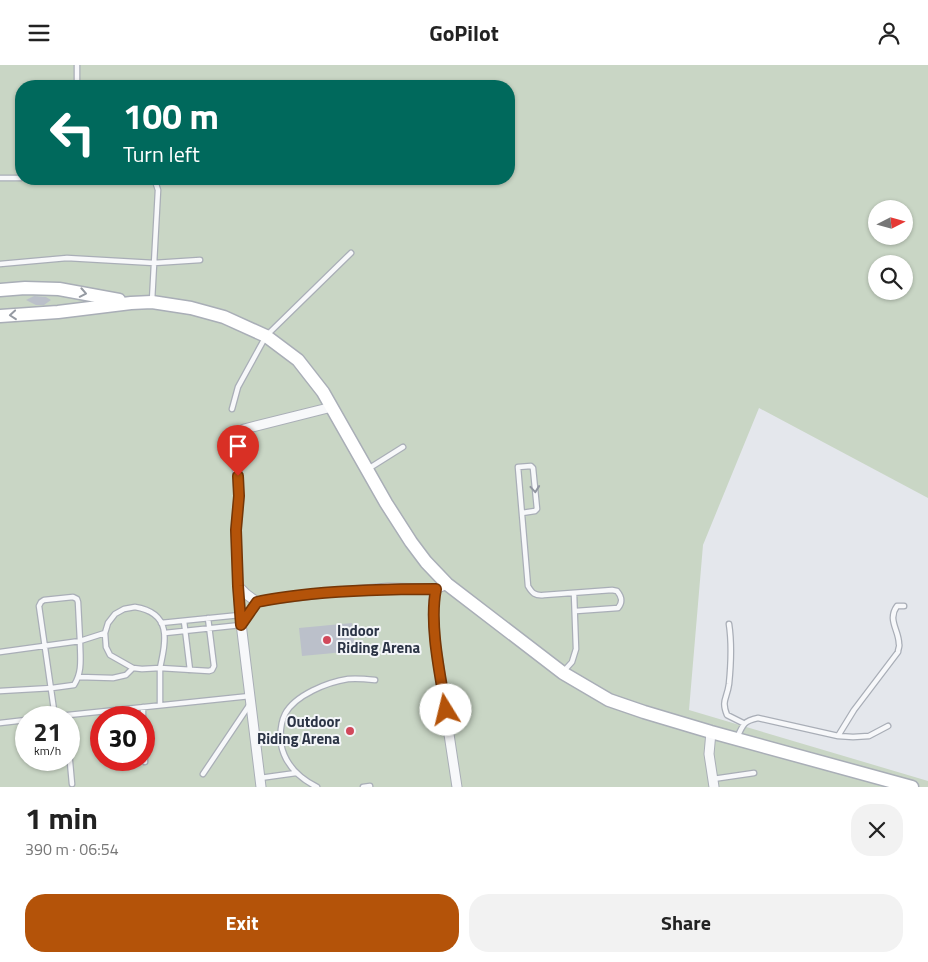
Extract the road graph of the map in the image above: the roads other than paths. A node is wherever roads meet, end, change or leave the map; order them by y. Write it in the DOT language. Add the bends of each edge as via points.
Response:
graph roads {
  1 [pos="77,65"];
  2 [pos="77,80"];
  3 [pos="0,178"];
  4 [pos="15,178"];
  5 [pos="156,185"];
  6 [pos="351,253"];
  7 [pos="200,260"];
  8 [pos="154,263"];
  9 [pos="0,264"];
  10 [pos="60,289"];
  11 [pos="0,290"];
  12 [pos="152,302"];
  13 [pos="131,303"];
  14 [pos="58,312"];
  15 [pos="0,317"];
  16 [pos="266,336"];
  17 [pos="332,407"];
  18 [pos="232,409"];
  19 [pos="403,447"];
  20 [pos="367,469"];
  21 [pos="522,513"];
  22 [pos="238,586"];
  23 [pos="441,586"];
  24 [pos="574,593"];
  25 [pos="257,602"];
  26 [pos="904,606"];
  27 [pos="576,611"];
  28 [pos="208,618"];
  29 [pos="240,620"];
  30 [pos="184,621"];
  31 [pos="161,623"];
  32 [pos="729,624"];
  33 [pos="209,628"];
  34 [pos="185,631"];
  35 [pos="104,633"];
  36 [pos="165,633"];
  37 [pos="80,641"];
  38 [pos="46,646"];
  39 [pos="0,652"];
  40 [pos="133,668"];
  41 [pos="160,668"];
  42 [pos="190,670"];
  43 [pos="562,673"];
  44 [pos="79,677"];
  45 [pos="375,680"];
  46 [pos="52,688"];
  47 [pos="0,691"];
  48 [pos="250,699"];
  49 [pos="160,705"];
  50 [pos="54,706"];
  51 [pos="152,706"];
  52 [pos="15,721"];
  53 [pos="0,723"];
  54 [pos="743,723"];
  55 [pos="888,726"];
  56 [pos="711,732"];
  57 [pos="838,736"];
  58 [pos="737,739"];
  59 [pos="71,771"];
  60 [pos="296,773"];
  61 [pos="754,773"];
  62 [pos="203,774"];
  63 [pos="260,782"];
  64 [pos="72,783"];
  65 [pos="714,783"];
  66 [pos="370,786"];
  67 [pos="317,787"];
  68 [pos="363,787"];
  69 [pos="457,787"];
  70 [pos="912,787"];
  1 -- 2 [label="lane"];
  3 -- 4 [label="lane"];
  5 -- 8 [label="lane"];
  6 -- 16 [label="lane"];
  7 -- 8 [label="lane"];
  8 -- 9 [label="lane" via="67,258"];
  8 -- 12 [label="lane"];
  10 -- 11 [label="street"];
  10 -- 13 [label="street, one-way"];
  10 -- 14 [label="street" via="62,301"];
  12 -- 13 [label="street"];
  12 -- 16 [label="street" via="224,317"];
  13 -- 14 [label="street"];
  14 -- 15 [label="street, one-way"];
  16 -- 17 [label="street" via="298,359"];
  16 -- 18 [label="lane" via="238,387"];
  17 -- 20 [label="street"];
  17 -- 22 [label="street" via="244,429 235,437 239,496 236,530"];
  19 -- 20 [label="lane"];
  20 -- 23 [label="street" via="410,542"];
  21 -- 21 [label="lane, one-way" via="518,467 533,467 536,511"];
  21 -- 24 [label="lane" via="528,586 532,593"];
  22 -- 25 [label="street"];
  22 -- 29 [label="street"];
  23 -- 25 [label="street" via="331,593"];
  23 -- 43 [label="street"];
  23 -- 69 [label="street" via="434,599 433,613"];
  24 -- 27 [label="lane"];
  24 -- 27 [label="lane" via="612,590 617,591 622,599 618,608"];
  25 -- 29 [label="street"];
  26 -- 57 [label="lane" via="897,606 894,610 900,643 898,652"];
  27 -- 43 [label="lane" via="576,649 572,662"];
  28 -- 29 [label="lane"];
  28 -- 30 [label="lane"];
  28 -- 33 [label="lane"];
  29 -- 33 [label="lane"];
  29 -- 48 [label="street"];
  30 -- 31 [label="lane"];
  30 -- 34 [label="lane"];
  31 -- 35 [label="lane" via="155,614 135,607 115,614"];
  31 -- 36 [label="lane"];
  32 -- 54 [label="lane" via="730,660 724,708 727,715"];
  33 -- 34 [label="lane"];
  33 -- 42 [label="lane" via="214,666 209,671"];
  34 -- 36 [label="lane"];
  34 -- 42 [label="lane"];
  35 -- 37 [label="lane"];
  35 -- 40 [label="lane" via="110,655"];
  36 -- 41 [label="lane"];
  37 -- 38 [label="lane"];
  37 -- 38 [label="lane" via="77,599 44,600 40,607"];
  37 -- 44 [label="lane"];
  38 -- 39 [label="lane"];
  38 -- 46 [label="lane"];
  40 -- 41 [label="lane"];
  40 -- 44 [label="lane" via="126,675 113,678"];
  41 -- 42 [label="lane"];
  41 -- 49 [label="lane"];
  43 -- 56 [label="street" via="609,700"];
  44 -- 46 [label="lane" via="74,685"];
  45 -- 60 [label="lane" via="349,679 333,683 309,693 292,705 285,714 280,733 284,756"];
  46 -- 47 [label="lane"];
  46 -- 50 [label="lane"];
  48 -- 49 [label="lane"];
  48 -- 62 [label="lane"];
  48 -- 63 [label="street"];
  49 -- 51 [label="lane"];
  52 -- 53 [label="lane"];
  54 -- 57 [label="lane" via="758,718"];
  54 -- 58 [label="lane"];
  55 -- 57 [label="lane" via="869,735"];
  56 -- 58 [label="street"];
  56 -- 65 [label="street" via="709,754"];
  58 -- 70 [label="street"];
  59 -- 64 [label="lane"];
  60 -- 63 [label="lane"];
  60 -- 67 [label="lane"];
  61 -- 65 [label="lane"];
  66 -- 68 [label="lane"];
}
